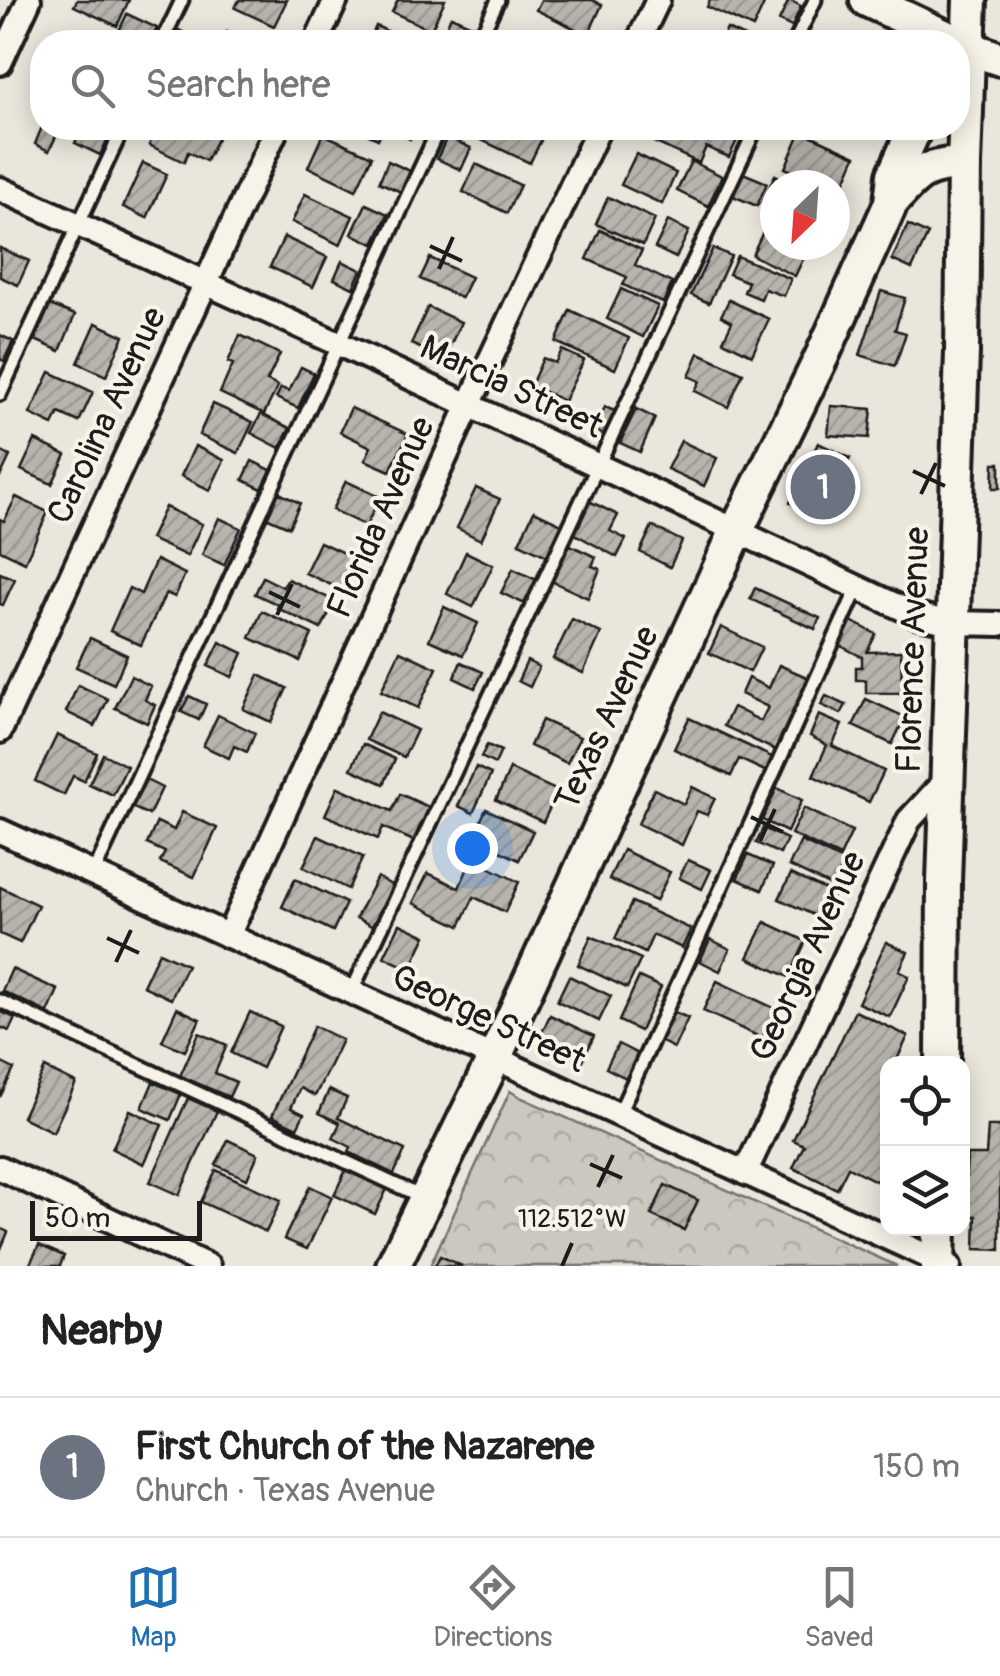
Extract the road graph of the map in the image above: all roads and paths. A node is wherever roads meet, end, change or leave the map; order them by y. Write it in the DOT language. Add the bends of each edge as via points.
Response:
graph roads {
  1 [pos="29,0"];
  2 [pos="182,0"];
  3 [pos="336,0"];
  4 [pos="498,0"];
  5 [pos="658,0"];
  6 [pos="815,0"];
  7 [pos="867,0"];
  8 [pos="970,0"];
  9 [pos="168,30"];
  10 [pos="322,30"];
  11 [pos="484,30"];
  12 [pos="644,30"];
  13 [pos="801,30"];
  14 [pos="920,30"];
  15 [pos="966,30"];
  16 [pos="970,55"];
  17 [pos="1000,59"];
  18 [pos="0,63"];
  19 [pos="117,140"];
  20 [pos="271,140"];
  21 [pos="433,140"];
  22 [pos="593,140"];
  23 [pos="750,140"];
  24 [pos="910,140"];
  25 [pos="964,140"];
  26 [pos="964,164"];
  27 [pos="0,189"];
  28 [pos="891,203"];
  29 [pos="78,224"];
  30 [pos="205,282"];
  31 [pos="339,344"];
  32 [pos="0,394"];
  33 [pos="469,405"];
  34 [pos="598,465"];
  35 [pos="737,530"];
  36 [pos="858,587"];
  37 [pos="952,623"];
  38 [pos="1000,624"];
  39 [pos="0,731"];
  40 [pos="948,778"];
  41 [pos="0,831"];
  42 [pos="93,874"];
  43 [pos="228,936"];
  44 [pos="351,993"];
  45 [pos="0,1001"];
  46 [pos="943,1056"];
  47 [pos="494,1059"];
  48 [pos="618,1116"];
  49 [pos="0,1168"];
  50 [pos="744,1173"];
  51 [pos="426,1198"];
  52 [pos="941,1255"];
  53 [pos="208,1266"];
  54 [pos="393,1266"];
  1 -- 18 [label="street"];
  2 -- 9 [label="lane"];
  3 -- 10 [label="street"];
  4 -- 11 [label="lane"];
  5 -- 12 [label="street"];
  6 -- 13 [label="lane"];
  7 -- 14 [label="street"];
  8 -- 15 [label="street, Florence Avenue"];
  16 -- 17 [label="street"];
  19 -- 29 [label="lane"];
  20 -- 30 [label="street, Carolina Avenue"];
  21 -- 31 [label="lane"];
  22 -- 33 [label="street, Florida Avenue"];
  23 -- 34 [label="lane"];
  24 -- 28 [label="street, Texas Avenue" via="894,174"];
  25 -- 26 [label="street, Florence Avenue"];
  26 -- 28 [label="street, Texas Avenue" via="926,170"];
  26 -- 37 [label="street, Florence Avenue"];
  27 -- 29 [label="street, Marcia Street"];
  28 -- 35 [label="street, Texas Avenue"];
  29 -- 30 [label="street, Marcia Street"];
  29 -- 32 [label="lane"];
  30 -- 31 [label="street, Marcia Street"];
  30 -- 39 [label="street, Carolina Avenue"];
  31 -- 33 [label="street, Marcia Street"];
  31 -- 42 [label="lane"];
  33 -- 34 [label="street, Marcia Street"];
  33 -- 43 [label="street, Florida Avenue"];
  34 -- 35 [label="street, Marcia Street"];
  34 -- 44 [label="lane"];
  35 -- 36 [label="street, Marcia Street"];
  35 -- 47 [label="street, Texas Avenue"];
  36 -- 37 [label="street, Marcia Street" via="916,615"];
  36 -- 48 [label="lane"];
  37 -- 38 [label="street, Marcia Street"];
  37 -- 40 [label="street, Florence Avenue"];
  40 -- 46 [label="street, Florence Avenue"];
  40 -- 50 [label="street, Georgia Avenue" via="910,820"];
  41 -- 42 [label="street, George Street"];
  42 -- 43 [label="street, George Street"];
  43 -- 44 [label="street, George Street"];
  44 -- 47 [label="street, George Street"];
  45 -- 51 [label="lane"];
  47 -- 48 [label="street, George Street"];
  47 -- 51 [label="street, Texas Avenue"];
  48 -- 50 [label="street, George Street"];
  49 -- 53 [label="street"];
  50 -- 52 [label="street, George Street"];
  51 -- 54 [label="street, Texas Avenue"];
}
